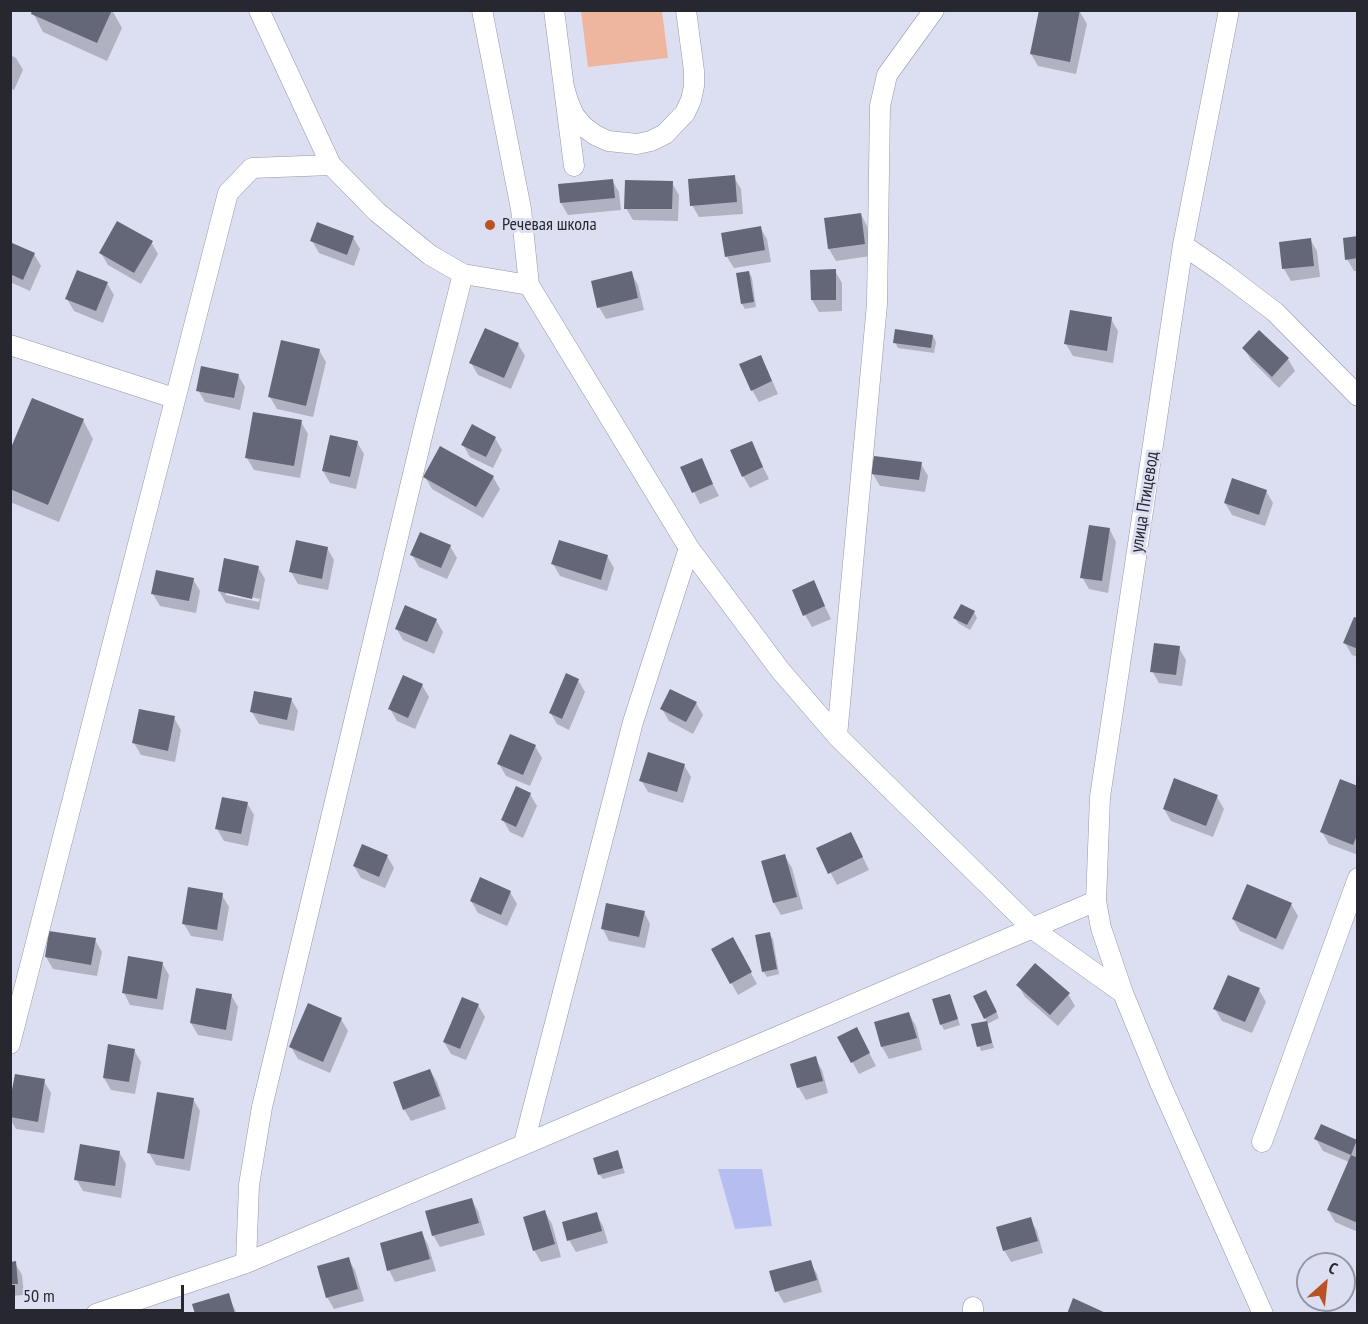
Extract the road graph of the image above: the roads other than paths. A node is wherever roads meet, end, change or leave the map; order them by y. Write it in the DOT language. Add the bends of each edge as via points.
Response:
graph roads {
  1 [pos="259,10"];
  2 [pos="482,10"];
  3 [pos="554,10"];
  4 [pos="686,10"];
  5 [pos="934,10"];
  6 [pos="1229,10"];
  7 [pos="564,87"];
  8 [pos="331,165"];
  9 [pos="574,166"];
  10 [pos="1183,245"];
  11 [pos="463,274"];
  12 [pos="529,285"];
  13 [pos="10,345"];
  14 [pos="1358,396"];
  15 [pos="174,398"];
  16 [pos="689,548"];
  17 [pos="837,736"];
  18 [pos="1358,878"];
  19 [pos="1096,900"];
  20 [pos="1033,929"];
  21 [pos="1123,993"];
  22 [pos="10,1044"];
  23 [pos="1262,1142"];
  24 [pos="524,1143"];
  25 [pos="246,1263"];
  26 [pos="96,1314"];
  27 [pos="1263,1314"];
  1 -- 8 [label="street"];
  2 -- 12 [label="street" via="521,209"];
  3 -- 7 [label="street"];
  4 -- 7 [label="street" via="694,86 685,113 665,134 637,144 608,141 574,115"];
  5 -- 17 [label="street" via="887,75 880,106 877,304"];
  6 -- 10 [label="street, улица Птицевод"];
  7 -- 9 [label="street"];
  8 -- 11 [label="street" via="377,212 430,255"];
  8 -- 15 [label="street" via="252,168 228,193"];
  10 -- 14 [label="street" via="1275,312"];
  10 -- 19 [label="street, улица Птицевод" via="1100,797"];
  11 -- 12 [label="street"];
  11 -- 25 [label="street" via="262,1107 249,1185"];
  12 -- 16 [label="street"];
  13 -- 15 [label="street"];
  15 -- 22 [label="street"];
  16 -- 17 [label="street" via="780,670"];
  16 -- 24 [label="street" via="633,722"];
  17 -- 20 [label="street"];
  18 -- 23 [label="street"];
  19 -- 20 [label="street"];
  19 -- 21 [label="street, улица Птицевод" via="1101,928"];
  20 -- 21 [label="street"];
  20 -- 24 [label="street"];
  21 -- 27 [label="street, улица Птицевод"];
  24 -- 25 [label="street"];
  25 -- 26 [label="street"];
}
